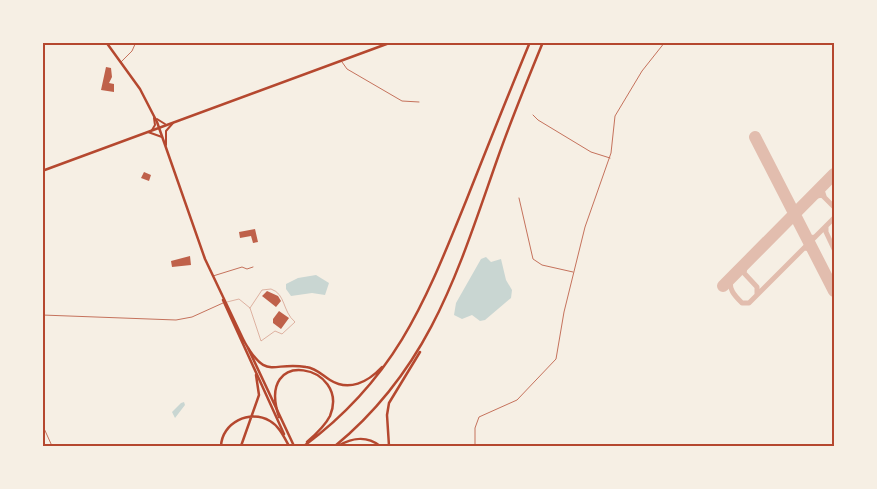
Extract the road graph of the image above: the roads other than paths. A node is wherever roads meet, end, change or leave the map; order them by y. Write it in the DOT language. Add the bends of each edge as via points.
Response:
graph roads {
  1 [pos="106,42"];
  2 [pos="136,42"];
  3 [pos="392,42"];
  4 [pos="530,42"];
  5 [pos="543,42"];
  6 [pos="665,42"];
  7 [pos="120,62"];
  8 [pos="342,62"];
  9 [pos="419,102"];
  10 [pos="533,115"];
  11 [pos="154,116"];
  12 [pos="174,123"];
  13 [pos="160,128"];
  14 [pos="148,132"];
  15 [pos="163,139"];
  16 [pos="166,146"];
  17 [pos="610,158"];
  18 [pos="42,172"];
  19 [pos="519,198"];
  20 [pos="253,267"];
  21 [pos="574,272"];
  22 [pos="212,276"];
  23 [pos="224,303"];
  24 [pos="250,308"];
  25 [pos="42,315"];
  26 [pos="428,336"];
  27 [pos="244,341"];
  28 [pos="390,359"];
  29 [pos="256,375"];
  30 [pos="279,417"];
  31 [pos="42,424"];
  32 [pos="52,446"];
  33 [pos="221,446"];
  34 [pos="241,446"];
  35 [pos="291,446"];
  36 [pos="303,446"];
  37 [pos="336,446"];
  38 [pos="380,446"];
  39 [pos="389,446"];
  40 [pos="475,446"];
  1 -- 7 [label="main road"];
  2 -- 7 [label="street"];
  3 -- 8 [label="main road"];
  4 -- 28 [label="main road" via="428,293"];
  5 -- 26 [label="main road" via="502,144 452,286"];
  6 -- 17 [label="street" via="642,71 617,112"];
  7 -- 11 [label="main road"];
  8 -- 9 [label="street" via="345,68 402,101"];
  8 -- 12 [label="main road"];
  10 -- 17 [label="street" via="585,149"];
  11 -- 12 [label="main road" via="161,124"];
  11 -- 13 [label="main road"];
  11 -- 14 [label="main road" via="154,126"];
  12 -- 13 [label="main road"];
  12 -- 16 [label="main road" via="166,130"];
  13 -- 14 [label="main road"];
  13 -- 15 [label="main road"];
  14 -- 15 [label="main road"];
  14 -- 18 [label="main road"];
  15 -- 16 [label="main road"];
  16 -- 22 [label="main road"];
  17 -- 21 [label="street" via="590,208"];
  19 -- 21 [label="street" via="533,259 542,265"];
  20 -- 22 [label="street"];
  21 -- 40 [label="street" via="556,359 516,400 479,417 474,428"];
  22 -- 23 [label="main road"];
  23 -- 24 [label="lane" via="239,299"];
  23 -- 25 [label="street" via="192,317 176,320"];
  23 -- 27 [label="main road"];
  23 -- 29 [label="main road"];
  24 -- 24 [label="lane" via="266,288 277,292 288,316 295,322 282,334 275,331 260,340"];
  26 -- 37 [label="main road" via="383,399"];
  26 -- 39 [label="main road" via="389,401"];
  27 -- 28 [label="main road" via="254,357 265,366 307,367 345,385 366,381"];
  27 -- 30 [label="main road"];
  28 -- 36 [label="main road" via="349,407"];
  29 -- 34 [label="main road" via="260,391"];
  29 -- 35 [label="main road"];
  30 -- 35 [label="main road"];
  30 -- 36 [label="main road" via="274,392 285,374 306,370 325,382 331,396 330,416"];
  31 -- 32 [label="street"];
  33 -- 35 [label="main road" via="229,426 252,417 272,422"];
  37 -- 38 [label="main road" via="361,439"];
}
